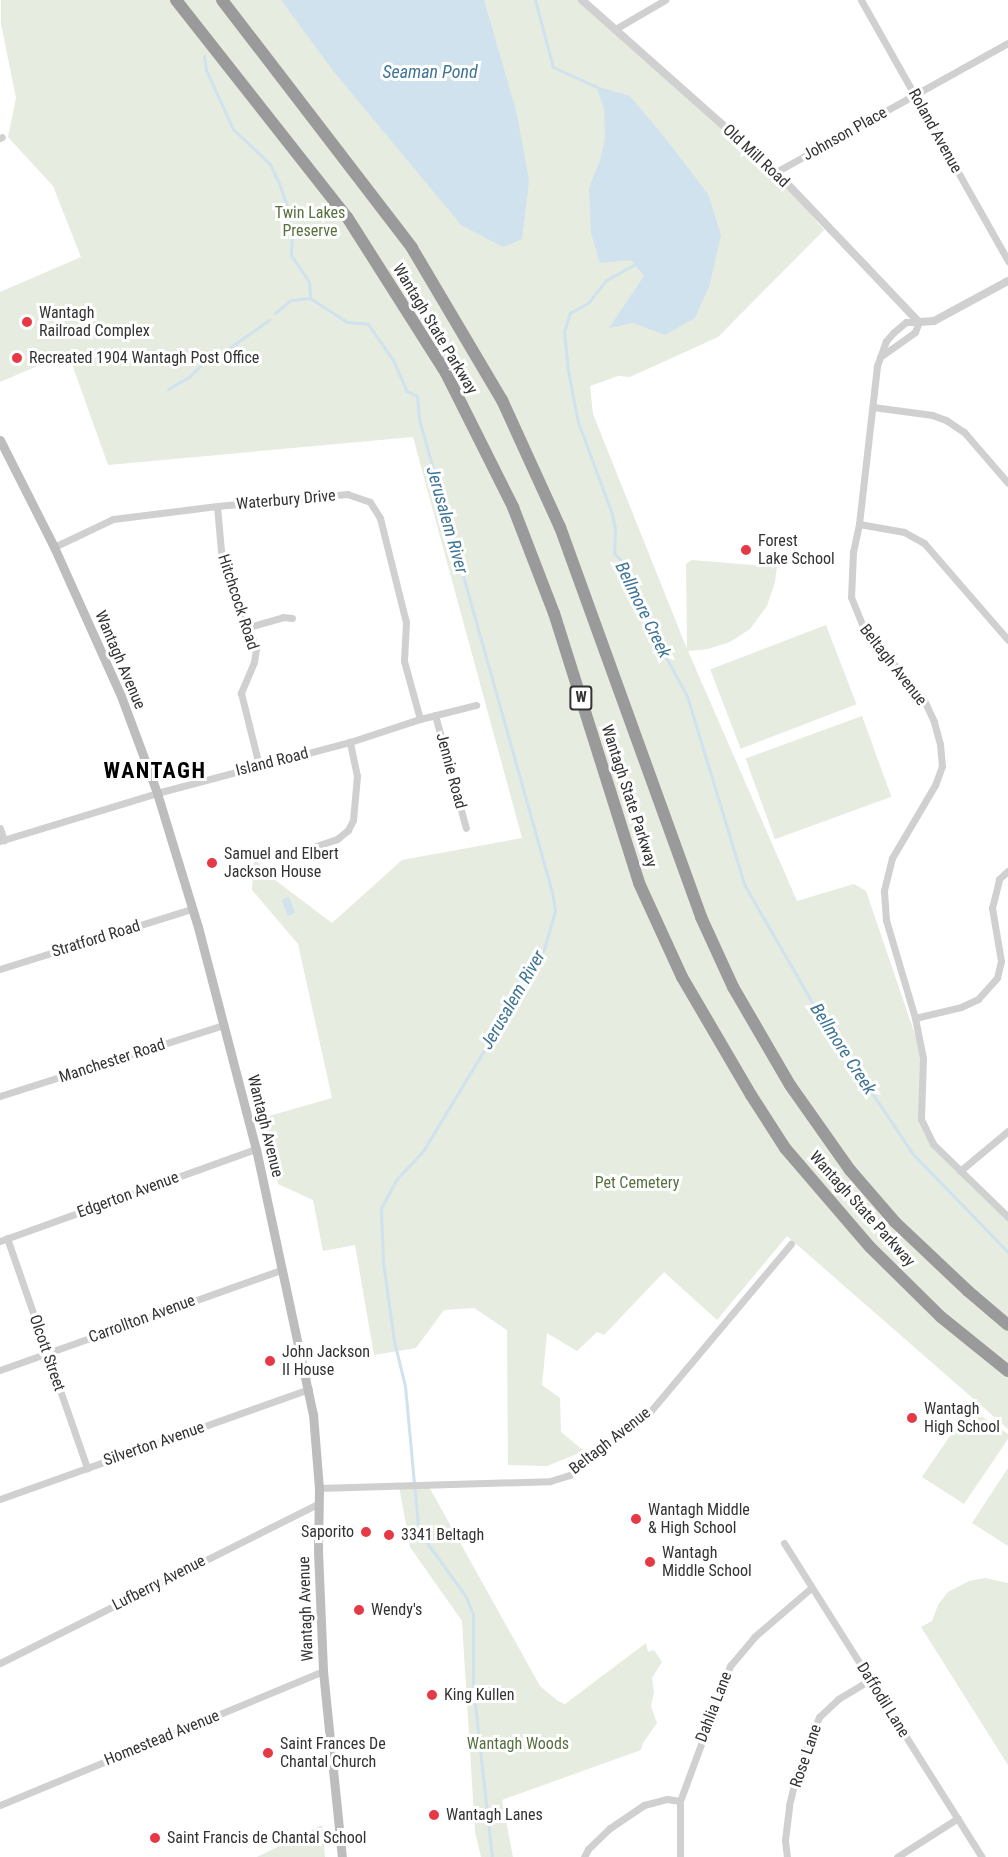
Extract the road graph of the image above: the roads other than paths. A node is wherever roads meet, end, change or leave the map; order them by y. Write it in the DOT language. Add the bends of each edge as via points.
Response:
graph roads {
  1 [pos="176,0"];
  2 [pos="222,0"];
  3 [pos="582,0"];
  4 [pos="665,0"];
  5 [pos="861,0"];
  6 [pos="617,28"];
  7 [pos="1008,43"];
  8 [pos="915,95"];
  9 [pos="776,172"];
  10 [pos="1008,261"];
  11 [pos="1008,281"];
  12 [pos="919,322"];
  13 [pos="880,357"];
  14 [pos="873,407"];
  15 [pos="0,440"];
  16 [pos="1008,483"];
  17 [pos="217,506"];
  18 [pos="859,524"];
  19 [pos="54,547"];
  20 [pos="292,618"];
  21 [pos="249,627"];
  22 [pos="1008,640"];
  23 [pos="476,705"];
  24 [pos="435,715"];
  25 [pos="420,719"];
  26 [pos="350,742"];
  27 [pos="259,765"];
  28 [pos="157,793"];
  29 [pos="0,828"];
  30 [pos="466,828"];
  31 [pos="2,840"];
  32 [pos="316,846"];
  33 [pos="1008,871"];
  34 [pos="192,909"];
  35 [pos="0,969"];
  36 [pos="915,1018"];
  37 [pos="224,1025"];
  38 [pos="0,1096"];
  39 [pos="1008,1131"];
  40 [pos="256,1149"];
  41 [pos="960,1171"];
  42 [pos="1008,1218"];
  43 [pos="3,1239"];
  44 [pos="791,1244"];
  45 [pos="283,1269"];
  46 [pos="1008,1325"];
  47 [pos="46,1353"];
  48 [pos="0,1370"];
  49 [pos="1008,1371"];
  50 [pos="309,1389"];
  51 [pos="87,1468"];
  52 [pos="319,1488"];
  53 [pos="0,1499"];
  54 [pos="318,1504"];
  55 [pos="784,1543"];
  56 [pos="811,1588"];
  57 [pos="0,1663"];
  58 [pos="323,1671"];
  59 [pos="870,1680"];
  60 [pos="680,1801"];
  61 [pos="0,1805"];
  62 [pos="958,1818"];
  63 [pos="342,1857"];
  64 [pos="584,1857"];
  65 [pos="680,1857"];
  66 [pos="787,1857"];
  67 [pos="897,1857"];
  68 [pos="982,1857"];
  1 -- 49 [label="highway, Wantagh State Parkway / W" via="347,217 446,373 513,507 554,613 639,882 682,977 751,1095 784,1148 870,1247 941,1317"];
  2 -- 46 [label="highway, Wantagh State Parkway / W" via="412,248 502,400 560,527 701,917 733,987 790,1085 850,1170 895,1222"];
  3 -- 6 [label="street, Old Mill Road"];
  4 -- 6 [label="street"];
  5 -- 8 [label="street, Roland Avenue"];
  6 -- 9 [label="street, Old Mill Road"];
  7 -- 8 [label="street, Johnson Place"];
  8 -- 9 [label="street, Johnson Place"];
  8 -- 10 [label="street, Roland Avenue"];
  9 -- 12 [label="street, Old Mill Road"];
  11 -- 12 [label="street" via="934,321"];
  12 -- 13 [label="street" via="915,332"];
  12 -- 13 [label="street, Beltagh Avenue" via="900,326 886,341"];
  13 -- 14 [label="street, Beltagh Avenue"];
  14 -- 16 [label="street" via="946,420 964,432"];
  14 -- 18 [label="street, Beltagh Avenue"];
  15 -- 19 [label="main road, Wantagh Avenue"];
  17 -- 19 [label="street, Waterbury Drive" via="113,519"];
  17 -- 21 [label="street, Hitchcock Road" via="221,551"];
  17 -- 25 [label="street, Waterbury Drive" via="347,494 370,502 380,518 406,622 404,661"];
  18 -- 22 [label="street" via="904,532 924,543"];
  18 -- 36 [label="street, Beltagh Avenue" via="850,578 853,605 864,629 922,698 940,744 942,766 936,785 892,858 884,891 886,920"];
  19 -- 28 [label="main road, Wantagh Avenue" via="121,696"];
  20 -- 21 [label="street"];
  21 -- 27 [label="street, Hitchcock Road" via="256,656 243,685 241,702"];
  23 -- 24 [label="street, Island Road"];
  24 -- 25 [label="street, Island Road"];
  24 -- 30 [label="street, Jennie Road"];
  25 -- 26 [label="street, Island Road"];
  26 -- 27 [label="street, Island Road"];
  26 -- 32 [label="street" via="357,776 353,820 337,839"];
  27 -- 28 [label="street, Island Road"];
  28 -- 31 [label="street, Island Road"];
  28 -- 34 [label="main road, Wantagh Avenue"];
  29 -- 31 [label="street"];
  33 -- 36 [label="street" via="999,879 992,908 1001,961 997,978 978,999 961,1008"];
  34 -- 35 [label="street, Stratford Road"];
  34 -- 37 [label="main road, Wantagh Avenue"];
  36 -- 41 [label="street, Beltagh Avenue" via="923,1058 921,1119 933,1144"];
  37 -- 38 [label="street, Manchester Road"];
  37 -- 40 [label="main road, Wantagh Avenue"];
  39 -- 41 [label="street"];
  40 -- 43 [label="street, Edgerton Avenue"];
  40 -- 45 [label="main road, Wantagh Avenue"];
  41 -- 42 [label="street, Beltagh Avenue"];
  43 -- 47 [label="street, Olcott Street"];
  44 -- 52 [label="street, Beltagh Avenue" via="649,1413 570,1475 550,1480"];
  45 -- 47 [label="street, Carrollton Avenue"];
  45 -- 50 [label="main road, Wantagh Avenue"];
  47 -- 48 [label="street, Carrollton Avenue"];
  47 -- 51 [label="street, Olcott Street"];
  50 -- 51 [label="street, Silverton Avenue"];
  50 -- 52 [label="main road, Wantagh Avenue"];
  51 -- 53 [label="street, Silverton Avenue"];
  52 -- 54 [label="main road, Wantagh Avenue"];
  54 -- 57 [label="street, Lufberry Avenue"];
  54 -- 58 [label="main road, Wantagh Avenue"];
  55 -- 56 [label="street, Daffodil Lane"];
  56 -- 59 [label="street, Daffodil Lane"];
  56 -- 60 [label="street, Dahlia Lane" via="754,1637 730,1666"];
  58 -- 61 [label="street, Homestead Avenue"];
  58 -- 63 [label="main road, Wantagh Avenue"];
  59 -- 62 [label="street, Daffodil Lane"];
  59 -- 66 [label="street, Rose Lane" via="838,1699 819,1717 797,1772 789,1805"];
  60 -- 64 [label="street" via="667,1799 644,1805 610,1828"];
  60 -- 65 [label="street, Dahlia Lane"];
  62 -- 67 [label="street"];
  62 -- 68 [label="street, Daffodil Lane"];
}
